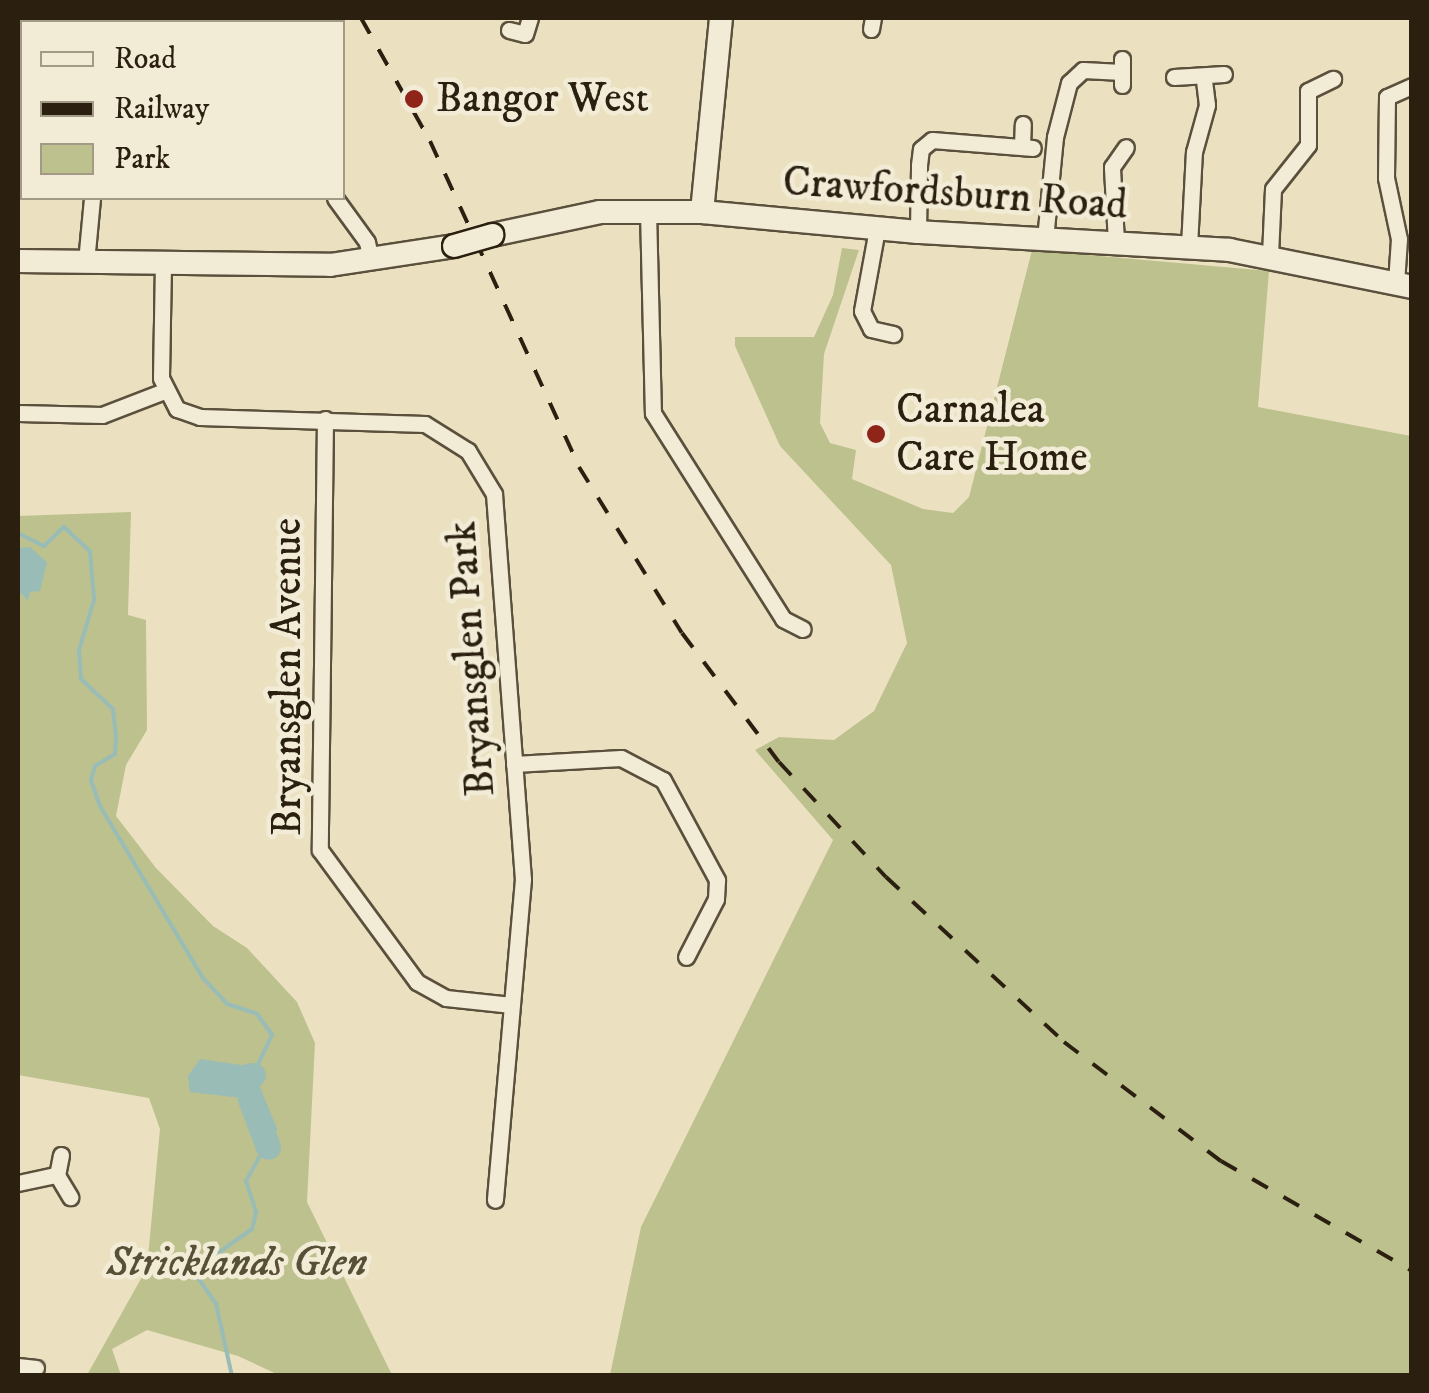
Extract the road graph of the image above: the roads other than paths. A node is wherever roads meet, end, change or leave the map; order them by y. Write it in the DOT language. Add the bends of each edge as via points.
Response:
graph roads {
  1 [pos="530,18"];
  2 [pos="721,18"];
  3 [pos="509,30"];
  4 [pos="1122,72"];
  5 [pos="1224,74"];
  6 [pos="1174,77"];
  7 [pos="1333,79"];
  8 [pos="1204,80"];
  9 [pos="1412,86"];
  10 [pos="1023,124"];
  11 [pos="1126,147"];
  12 [pos="92,200"];
  13 [pos="336,200"];
  14 [pos="648,210"];
  15 [pos="702,212"];
  16 [pos="877,229"];
  17 [pos="918,232"];
  18 [pos="1046,239"];
  19 [pos="1116,242"];
  20 [pos="1189,246"];
  21 [pos="1270,255"];
  22 [pos="18,261"];
  23 [pos="86,262"];
  24 [pos="371,262"];
  25 [pos="163,264"];
  26 [pos="1404,285"];
  27 [pos="893,334"];
  28 [pos="164,391"];
  29 [pos="18,412"];
  30 [pos="324,419"];
  31 [pos="804,630"];
  32 [pos="514,764"];
  33 [pos="686,957"];
  34 [pos="512,1005"];
  35 [pos="61,1155"];
  36 [pos="57,1174"];
  37 [pos="18,1183"];
  38 [pos="70,1196"];
  39 [pos="495,1200"];
  40 [pos="18,1366"];
  41 [pos="36,1368"];
  1 -- 3 [label="street" via="525,34"];
  2 -- 15 [label="main road"];
  4 -- 18 [label="street" via="1083,70 1069,83 1055,137"];
  5 -- 8 [label="street"];
  6 -- 8 [label="street"];
  7 -- 21 [label="street" via="1303,85 1312,130 1298,162 1273,189"];
  8 -- 20 [label="street" via="1207,105 1194,152"];
  9 -- 26 [label="street" via="1387,97 1386,178"];
  10 -- 17 [label="street" via="1027,148 932,140 921,148"];
  11 -- 19 [label="street" via="1112,168"];
  12 -- 23 [label="street"];
  13 -- 24 [label="street" via="368,242"];
  14 -- 15 [label="main road, Crawfordsburn Road"];
  14 -- 24 [label="main road, Crawfordsburn Road, bridge" via="557,219"];
  14 -- 31 [label="street" via="653,412 783,619"];
  15 -- 16 [label="main road, Crawfordsburn Road"];
  16 -- 17 [label="main road, Crawfordsburn Road"];
  16 -- 27 [label="street" via="862,312 871,329"];
  17 -- 18 [label="main road, Crawfordsburn Road"];
  18 -- 19 [label="main road, Crawfordsburn Road"];
  19 -- 20 [label="main road, Crawfordsburn Road"];
  20 -- 21 [label="main road, Crawfordsburn Road"];
  21 -- 26 [label="main road, Crawfordsburn Road"];
  22 -- 23 [label="main road, Crawfordsburn Road"];
  23 -- 25 [label="main road, Crawfordsburn Road"];
  24 -- 25 [label="main road, Crawfordsburn Road"];
  25 -- 28 [label="street"];
  28 -- 29 [label="street" via="102,414"];
  28 -- 30 [label="street, Bryansglen Park" via="192,416"];
  30 -- 32 [label="street, Bryansglen Park" via="425,424 458,442 484,471 498,518"];
  30 -- 34 [label="street, Bryansglen Avenue" via="320,850 417,982 456,1000"];
  32 -- 33 [label="street" via="622,758 663,780 716,880 716,899"];
  32 -- 34 [label="street, Bryansglen Park" via="523,880"];
  34 -- 39 [label="street, Bryansglen Park"];
  35 -- 36 [label="street"];
  36 -- 37 [label="street"];
  36 -- 38 [label="street"];
  40 -- 41 [label="street"];
}
